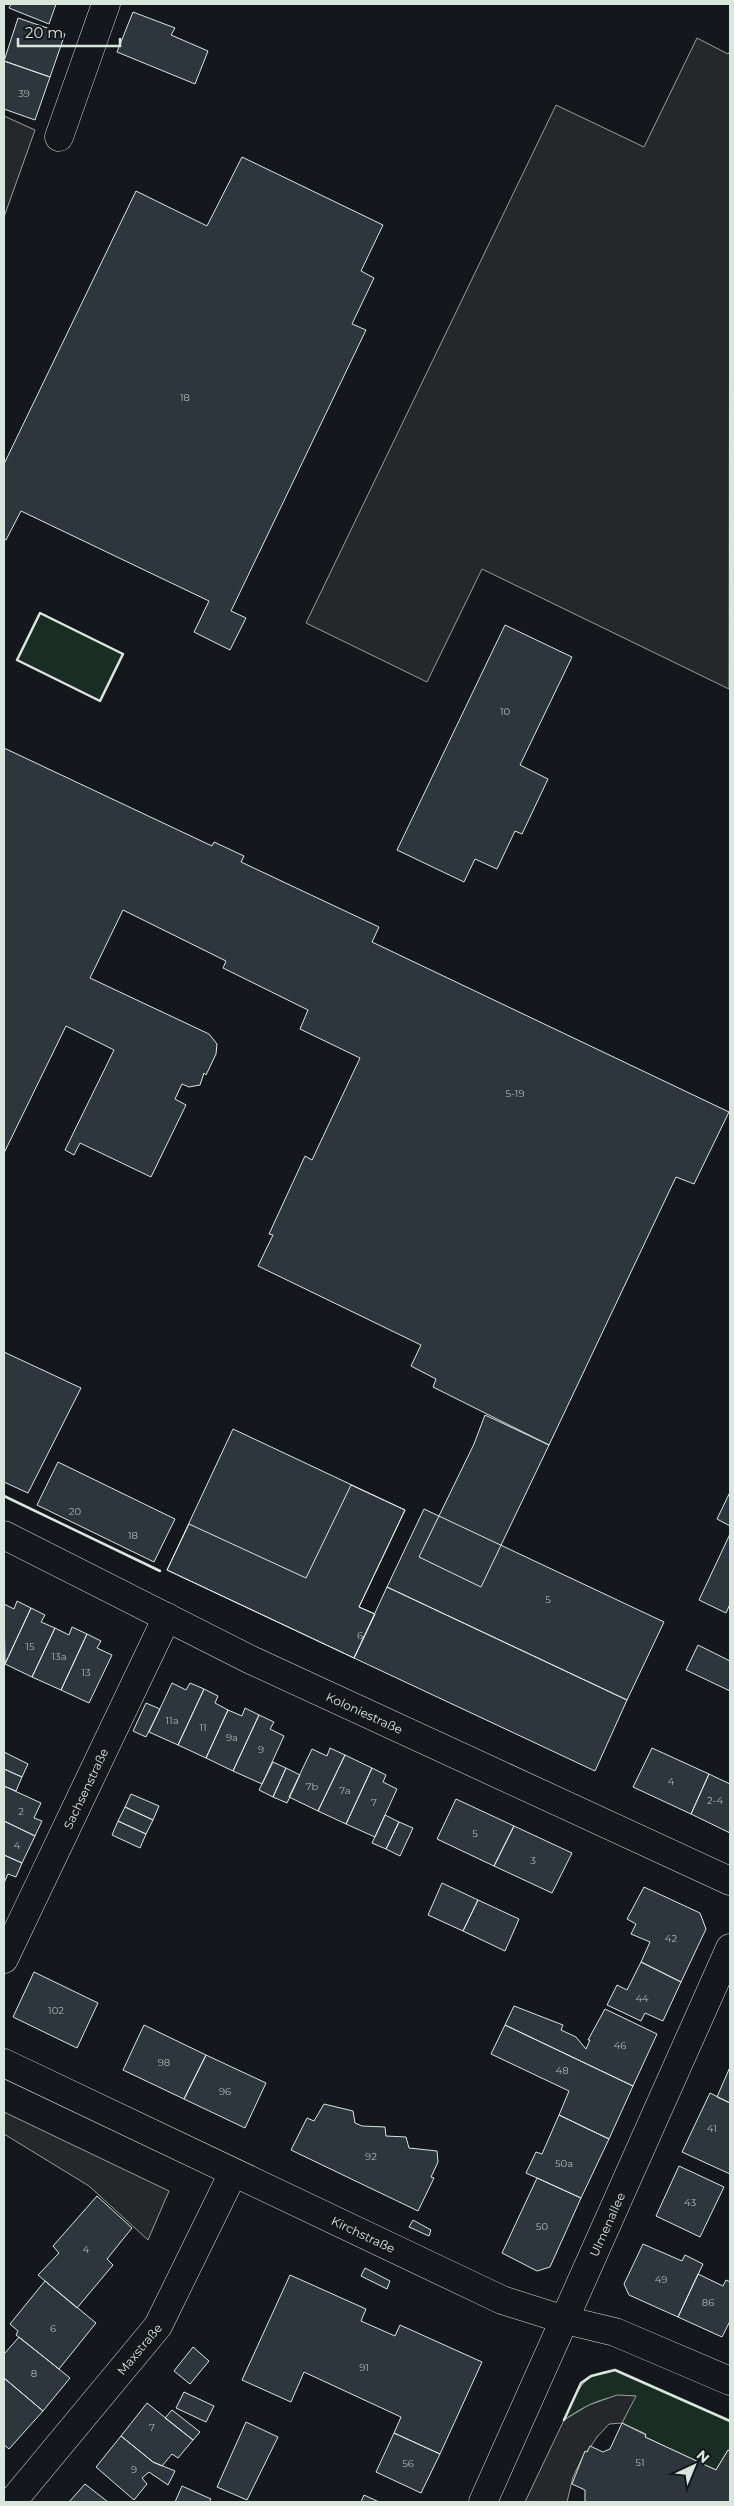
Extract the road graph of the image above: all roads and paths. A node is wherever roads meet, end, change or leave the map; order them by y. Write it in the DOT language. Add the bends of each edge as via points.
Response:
graph roads {
  1 [pos="106,4"];
  2 [pos="58,138"];
  3 [pos="4,1535"];
  4 [pos="167,1617"];
  5 [pos="730,1881"];
  6 [pos="730,1948"];
  7 [pos="4,1959"];
  8 [pos="4,2064"];
  9 [pos="232,2173"];
  10 [pos="565,2320"];
  11 [pos="730,2381"];
  12 [pos="12,2502"];
  13 [pos="483,2502"];
  1 -- 2 [label="street"];
  3 -- 4 [label="street, Koloniestraße"];
  4 -- 5 [label="street, Koloniestraße" via="294,1680"];
  4 -- 7 [label="street, Sachsenstraße"];
  6 -- 10 [label="street, Ulmenallee"];
  8 -- 9 [label="street, Kirchstraße"];
  9 -- 10 [label="street, Kirchstraße" via="502,2300"];
  9 -- 12 [label="street, Maxstraße" via="158,2326"];
  10 -- 11 [label="street, Kirchstraße" via="615,2332"];
  10 -- 13 [label="street, Ulmenallee"];
}
